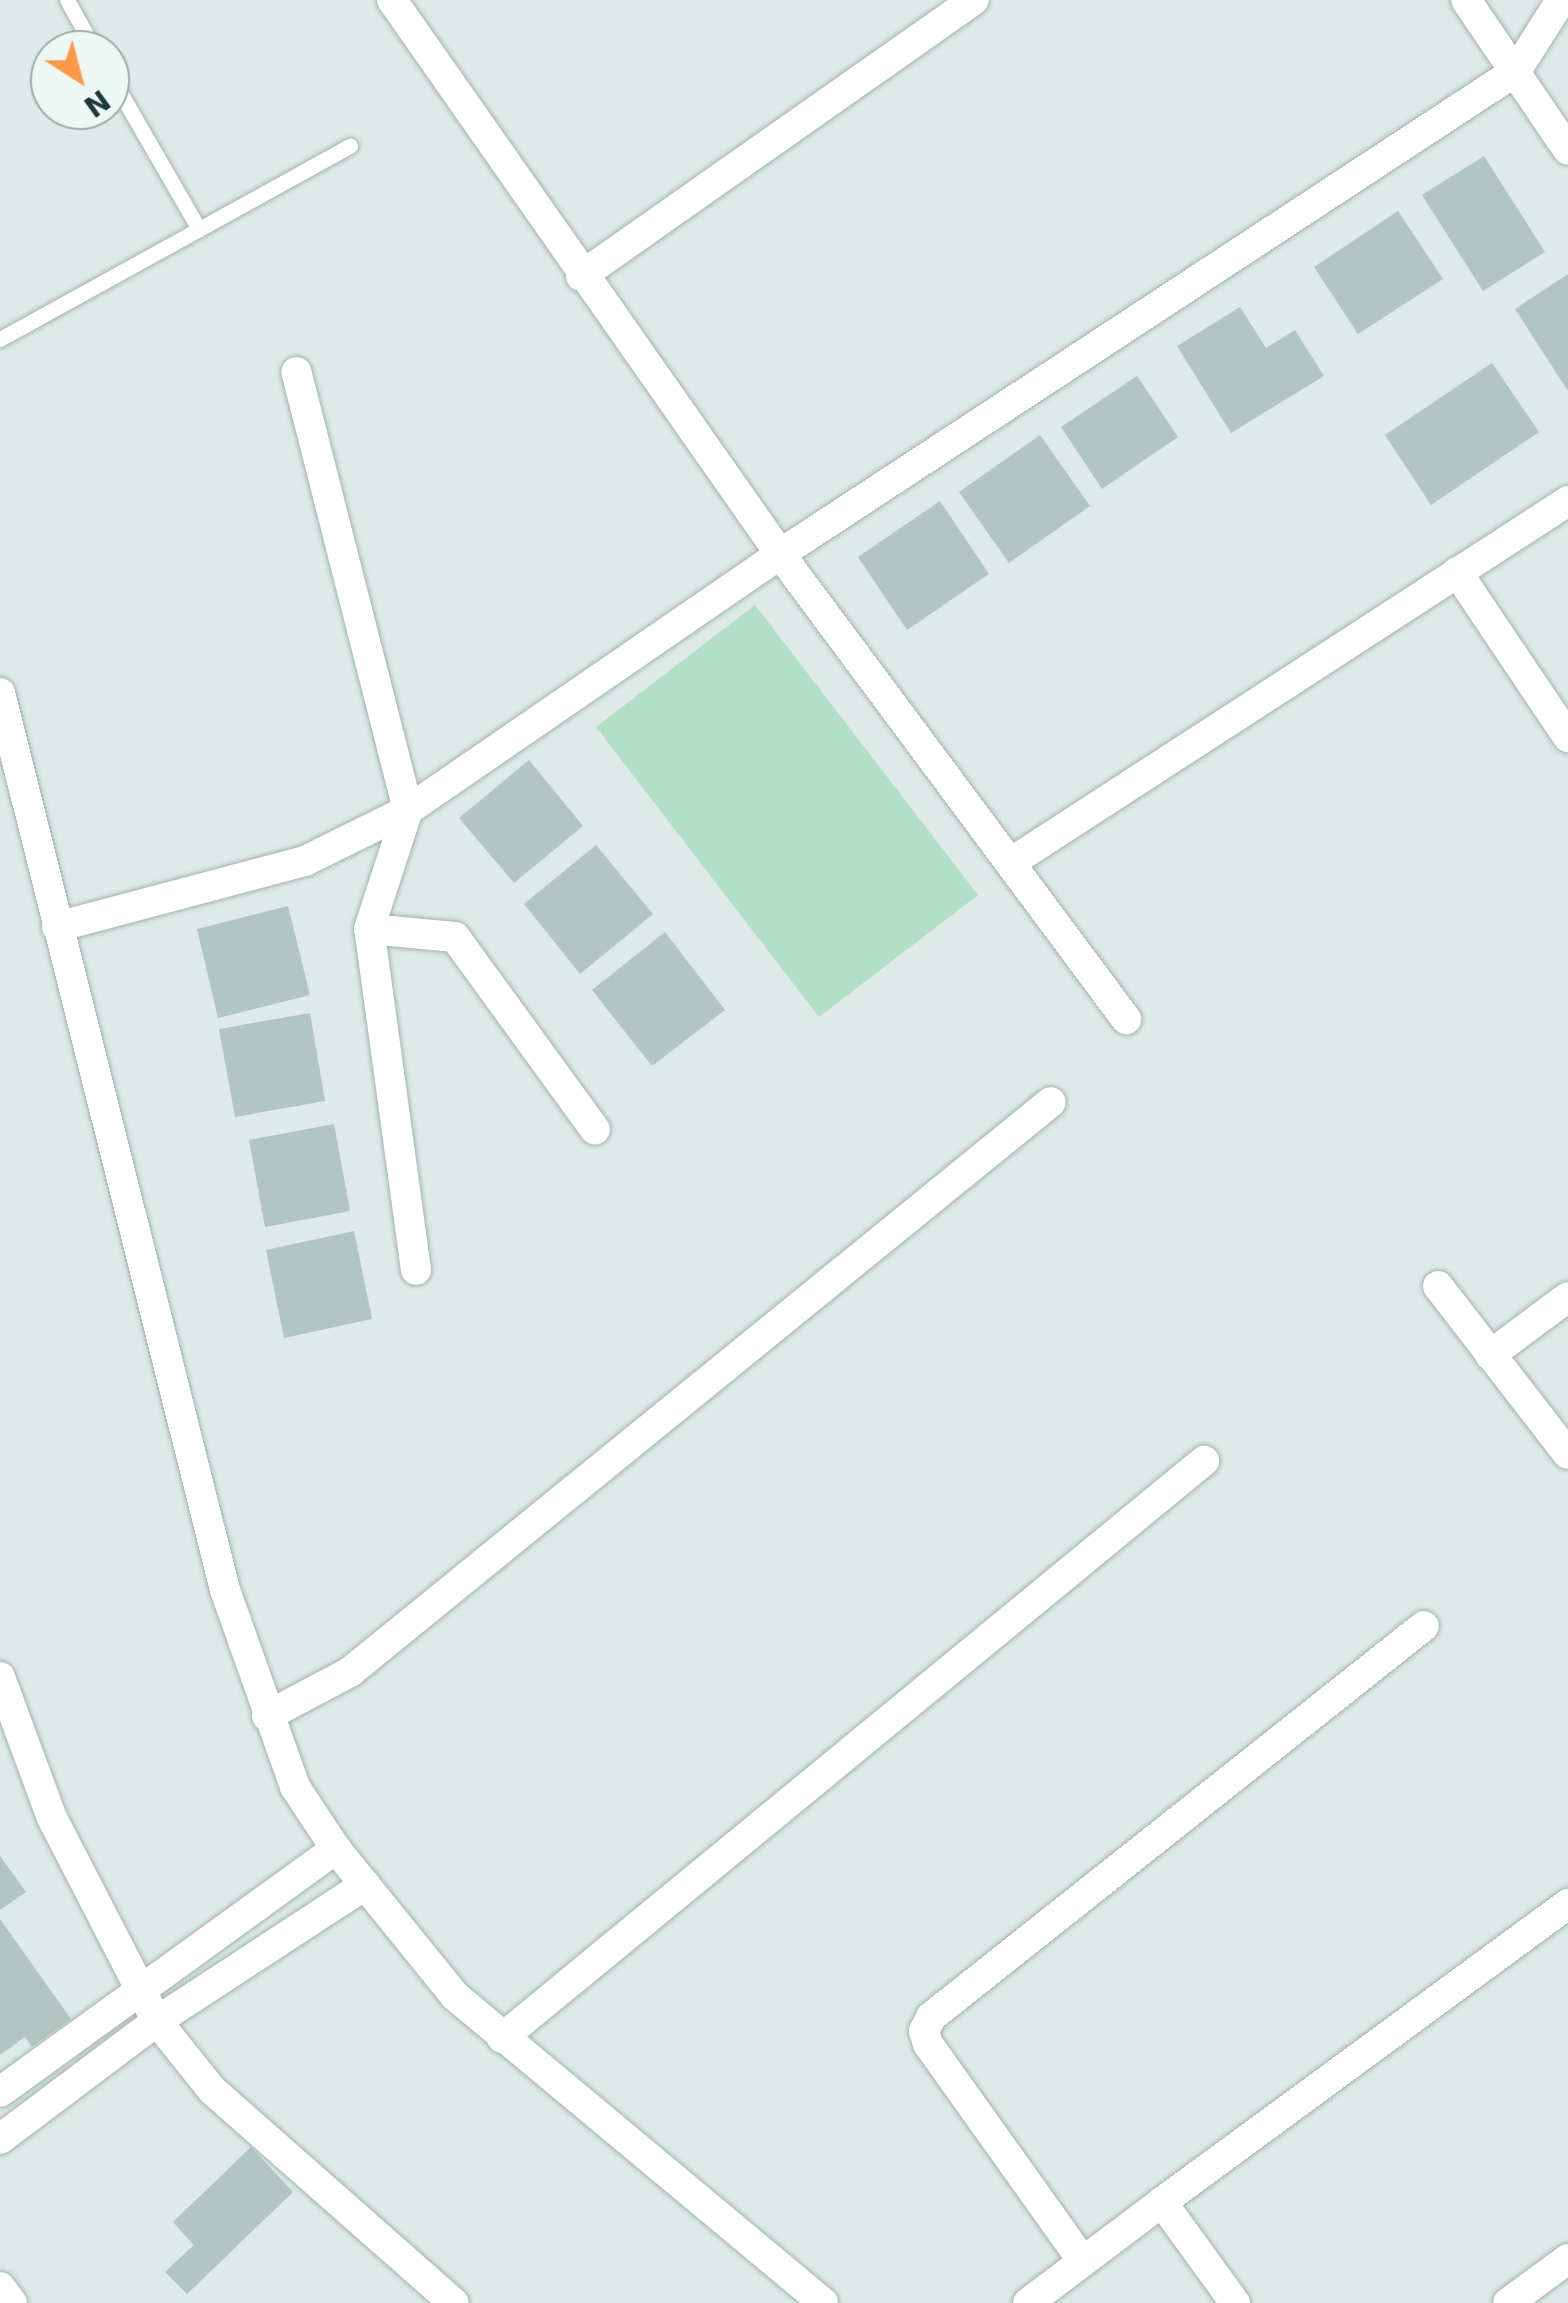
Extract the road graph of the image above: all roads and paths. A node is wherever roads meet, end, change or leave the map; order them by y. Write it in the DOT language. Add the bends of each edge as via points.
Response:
graph roads {
  1 [pos="68,0"];
  2 [pos="392,0"];
  3 [pos="974,0"];
  4 [pos="1466,0"];
  5 [pos="1561,0"];
  6 [pos="85,30"];
  7 [pos="1516,71"];
  8 [pos="130,109"];
  9 [pos="350,146"];
  10 [pos="1568,150"];
  11 [pos="200,229"];
  12 [pos="582,276"];
  13 [pos="0,339"];
  14 [pos="296,372"];
  15 [pos="1568,501"];
  16 [pos="780,554"];
  17 [pos="1457,572"];
  18 [pos="0,693"];
  19 [pos="1568,737"];
  20 [pos="408,810"];
  21 [pos="1010,863"];
  22 [pos="57,927"];
  23 [pos="369,929"];
  24 [pos="1126,1019"];
  25 [pos="1051,1102"];
  26 [pos="595,1130"];
  27 [pos="416,1270"];
  28 [pos="1438,1286"];
  29 [pos="1568,1298"];
  30 [pos="1490,1355"];
  31 [pos="1568,1454"];
  32 [pos="1204,1460"];
  33 [pos="1424,1626"];
  34 [pos="0,1678"];
  35 [pos="267,1716"];
  36 [pos="336,1848"];
  37 [pos="365,1885"];
  38 [pos="1568,1904"];
  39 [pos="140,1992"];
  40 [pos="157,2021"];
  41 [pos="502,2038"];
  42 [pos="0,2092"];
  43 [pos="0,2139"];
  44 [pos="1162,2202"];
  45 [pos="1568,2259"];
  46 [pos="1082,2260"];
  47 [pos="0,2287"];
  48 [pos="12,2303"];
  49 [pos="454,2303"];
  50 [pos="823,2303"];
  51 [pos="1028,2303"];
  52 [pos="1235,2303"];
  53 [pos="1508,2303"];
  1 -- 6 [label="lane"];
  2 -- 12 [label="street"];
  3 -- 12 [label="street"];
  4 -- 7 [label="street"];
  5 -- 7 [label="street"];
  7 -- 10 [label="street"];
  7 -- 16 [label="street"];
  8 -- 11 [label="lane"];
  9 -- 11 [label="lane"];
  11 -- 13 [label="lane"];
  12 -- 16 [label="street"];
  14 -- 20 [label="street"];
  15 -- 17 [label="street"];
  16 -- 20 [label="street"];
  16 -- 21 [label="street"];
  17 -- 19 [label="street"];
  17 -- 21 [label="street"];
  18 -- 22 [label="street"];
  20 -- 22 [label="street" via="304,861"];
  20 -- 23 [label="street"];
  21 -- 24 [label="street"];
  22 -- 35 [label="street" via="224,1590"];
  23 -- 26 [label="street" via="455,937"];
  23 -- 27 [label="street"];
  25 -- 35 [label="street" via="350,1672"];
  28 -- 30 [label="street"];
  29 -- 30 [label="street"];
  30 -- 31 [label="street"];
  32 -- 41 [label="street"];
  33 -- 46 [label="street" via="931,2017 924,2031 928,2044"];
  34 -- 39 [label="street" via="52,1818"];
  35 -- 36 [label="street" via="295,1787"];
  36 -- 37 [label="street"];
  36 -- 39 [label="street"];
  37 -- 40 [label="street"];
  37 -- 41 [label="street" via="455,1996"];
  38 -- 44 [label="street"];
  39 -- 40 [label="street"];
  39 -- 42 [label="street"];
  40 -- 43 [label="street"];
  40 -- 49 [label="street" via="212,2090"];
  41 -- 50 [label="street"];
  44 -- 46 [label="street"];
  44 -- 52 [label="street"];
  45 -- 53 [label="street"];
  46 -- 51 [label="street"];
  47 -- 48 [label="street"];
}
